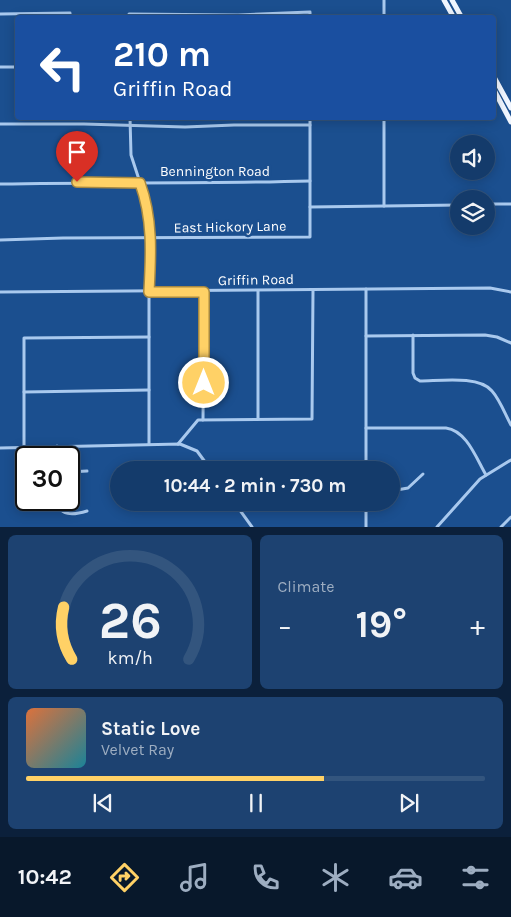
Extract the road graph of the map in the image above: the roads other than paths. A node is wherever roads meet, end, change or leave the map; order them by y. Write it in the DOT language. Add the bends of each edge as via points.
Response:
graph roads {
  1 [pos="384,0"];
  2 [pos="444,0"];
  3 [pos="452,0"];
  4 [pos="0,14"];
  5 [pos="70,15"];
  6 [pos="238,15"];
  7 [pos="310,15"];
  8 [pos="384,15"];
  9 [pos="452,15"];
  10 [pos="460,15"];
  11 [pos="0,67"];
  12 [pos="15,67"];
  13 [pos="496,80"];
  14 [pos="496,94"];
  15 [pos="511,108"];
  16 [pos="130,120"];
  17 [pos="310,120"];
  18 [pos="384,120"];
  19 [pos="511,122"];
  20 [pos="0,124"];
  21 [pos="130,125"];
  22 [pos="310,125"];
  23 [pos="310,181"];
  24 [pos="140,183"];
  25 [pos="0,184"];
  26 [pos="495,204"];
  27 [pos="511,204"];
  28 [pos="450,205"];
  29 [pos="384,206"];
  30 [pos="310,207"];
  31 [pos="152,239"];
  32 [pos="0,240"];
  33 [pos="313,290"];
  34 [pos="366,290"];
  35 [pos="258,291"];
  36 [pos="0,292"];
  37 [pos="149,292"];
  38 [pos="204,292"];
  39 [pos="511,292"];
  40 [pos="413,335"];
  41 [pos="366,336"];
  42 [pos="149,337"];
  43 [pos="511,342"];
  44 [pos="149,390"];
  45 [pos="24,392"];
  46 [pos="258,419"];
  47 [pos="203,420"];
  48 [pos="511,425"];
  49 [pos="366,428"];
  50 [pos="149,444"];
  51 [pos="178,444"];
  52 [pos="24,446"];
  53 [pos="57,446"];
  54 [pos="15,447"];
  55 [pos="0,448"];
  56 [pos="511,460"];
  57 [pos="204,461"];
  58 [pos="366,461"];
  59 [pos="80,471"];
  60 [pos="87,471"];
  61 [pos="423,474"];
  62 [pos="486,475"];
  63 [pos="400,490"];
  64 [pos="62,511"];
  65 [pos="87,511"];
  66 [pos="240,511"];
  67 [pos="366,511"];
  68 [pos="511,517"];
  69 [pos="252,527"];
  70 [pos="366,527"];
  71 [pos="437,527"];
  72 [pos="501,527"];
  1 -- 8 [label="street"];
  2 -- 9 [label="main road"];
  3 -- 10 [label="main road"];
  4 -- 5 [label="street"];
  6 -- 7 [label="street" via="310,12"];
  11 -- 12 [label="street"];
  13 -- 15 [label="main road"];
  14 -- 19 [label="main road"];
  16 -- 21 [label="street"];
  17 -- 22 [label="street"];
  18 -- 29 [label="street"];
  20 -- 21 [label="street"];
  21 -- 22 [label="street"];
  21 -- 24 [label="street" via="130,152"];
  22 -- 23 [label="street"];
  23 -- 24 [label="street, Bennington Road"];
  23 -- 30 [label="street"];
  24 -- 25 [label="street, Bennington Road"];
  24 -- 31 [label="street"];
  26 -- 27 [label="street"];
  28 -- 29 [label="street"];
  29 -- 30 [label="street"];
  30 -- 31 [label="street, East Hickory Lane" via="310,238"];
  31 -- 32 [label="street, East Hickory Lane"];
  31 -- 37 [label="street"];
  33 -- 34 [label="street, Griffin Road"];
  33 -- 35 [label="street, Griffin Road"];
  33 -- 46 [label="street" via="312,419"];
  34 -- 39 [label="street, Griffin Road" via="490,288"];
  34 -- 41 [label="street"];
  35 -- 38 [label="street, Griffin Road"];
  35 -- 46 [label="street"];
  36 -- 37 [label="street, Griffin Road"];
  37 -- 38 [label="street, Griffin Road"];
  37 -- 42 [label="street"];
  38 -- 47 [label="street"];
  40 -- 41 [label="street"];
  40 -- 43 [label="street" via="485,335"];
  40 -- 48 [label="street" via="416,379 420,382 471,381 483,384 493,392"];
  41 -- 49 [label="street"];
  42 -- 44 [label="street"];
  42 -- 45 [label="street" via="24,338"];
  44 -- 45 [label="street"];
  44 -- 50 [label="street"];
  45 -- 52 [label="street"];
  46 -- 47 [label="street"];
  47 -- 51 [label="street" via="198,420"];
  49 -- 58 [label="street"];
  49 -- 62 [label="street" via="455,430 465,439"];
  50 -- 51 [label="street"];
  50 -- 53 [label="street"];
  51 -- 57 [label="street" via="197,451"];
  54 -- 55 [label="street"];
  56 -- 62 [label="street"];
  59 -- 60 [label="street"];
  61 -- 63 [label="street" via="408,488"];
  62 -- 71 [label="street"];
  64 -- 65 [label="street" via="67,514"];
  66 -- 69 [label="street"];
  67 -- 70 [label="street"];
  68 -- 72 [label="street"];
}
